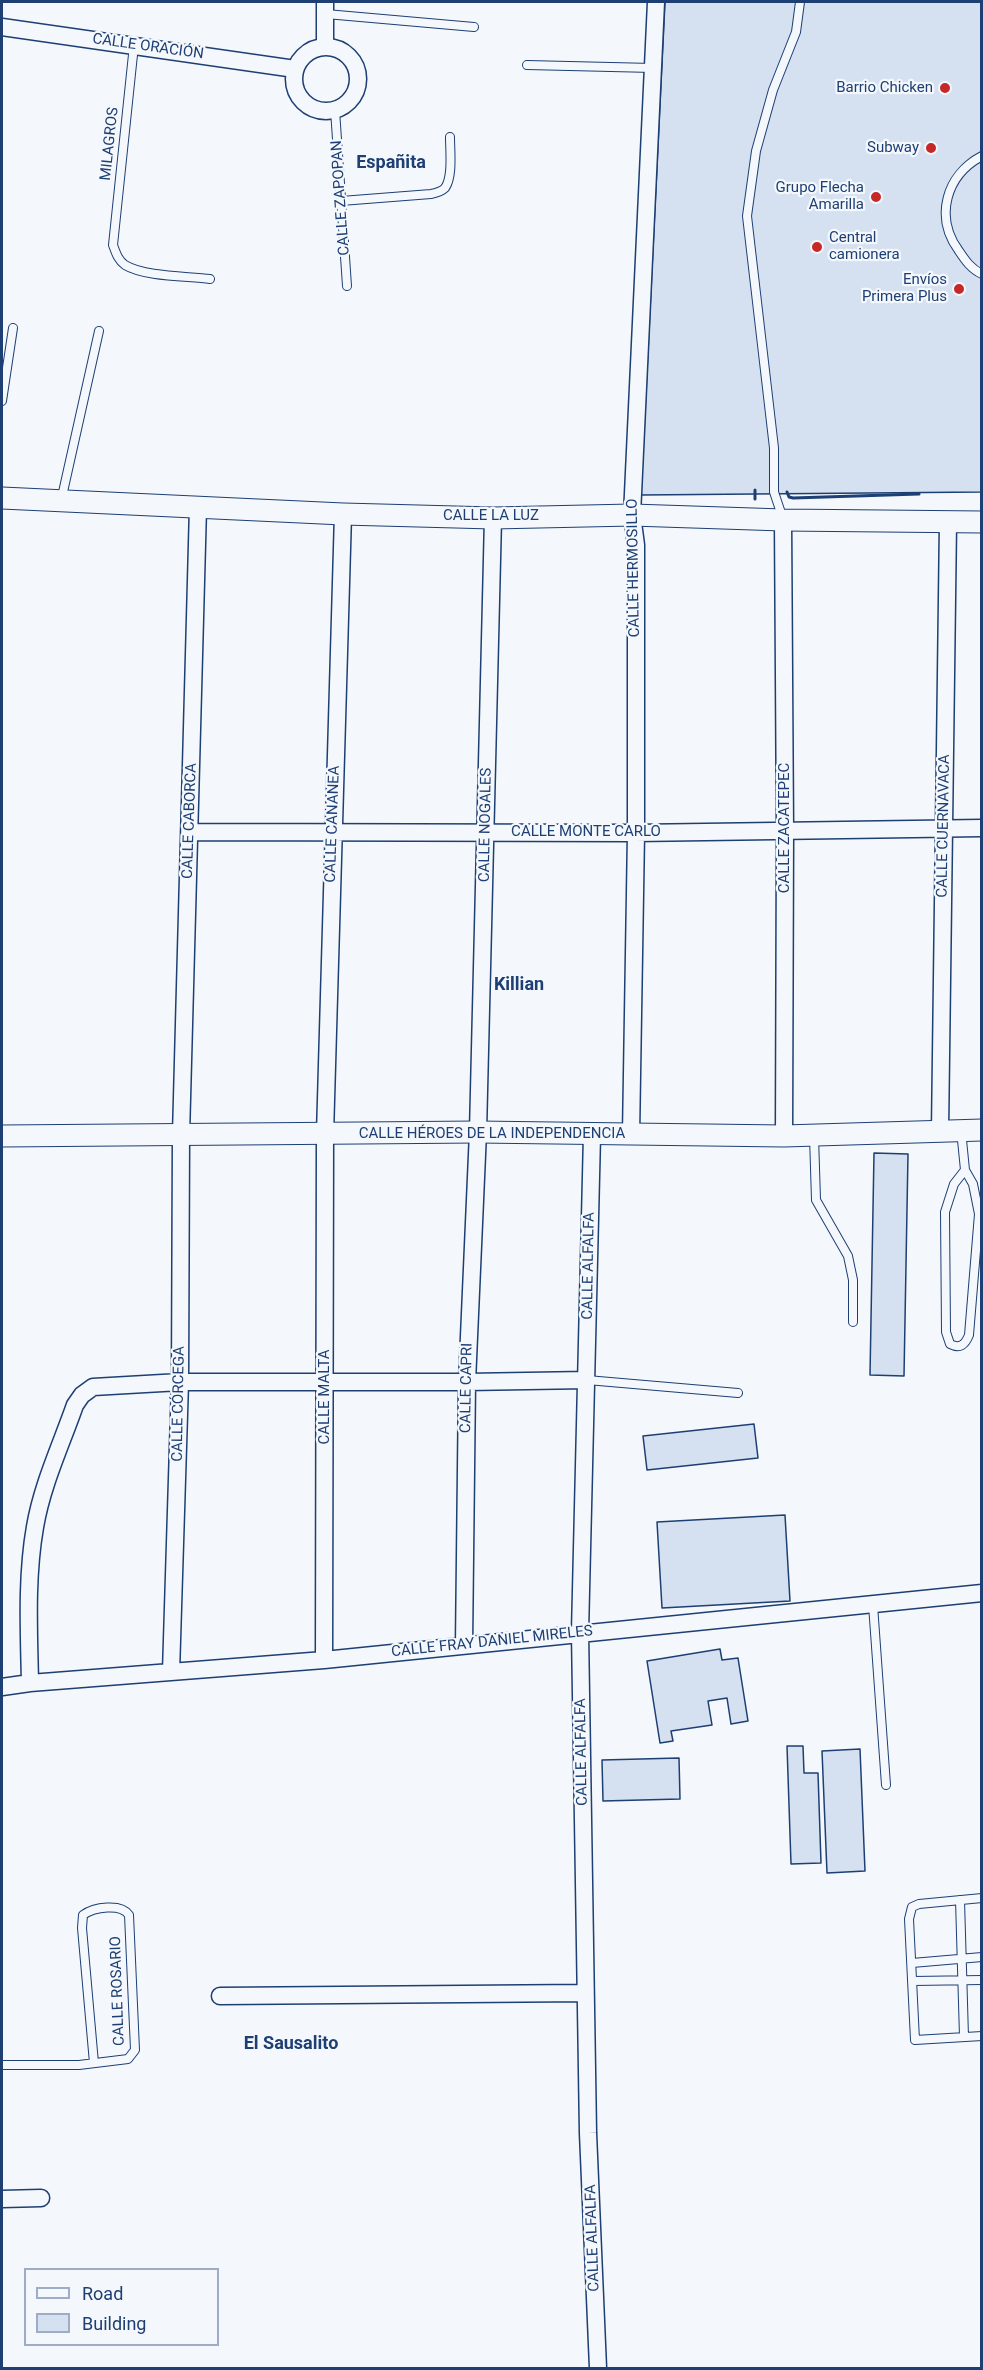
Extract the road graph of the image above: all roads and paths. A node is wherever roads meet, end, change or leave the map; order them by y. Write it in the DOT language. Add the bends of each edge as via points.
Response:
graph roads {
  1 [pos="656,2"];
  2 [pos="800,2"];
  3 [pos="326,8"];
  4 [pos="2,27"];
  5 [pos="474,27"];
  6 [pos="134,45"];
  7 [pos="325,46"];
  8 [pos="527,65"];
  9 [pos="653,68"];
  10 [pos="295,69"];
  11 [pos="335,110"];
  12 [pos="450,138"];
  13 [pos="981,156"];
  14 [pos="341,201"];
  15 [pos="981,274"];
  16 [pos="210,279"];
  17 [pos="346,286"];
  18 [pos="13,328"];
  19 [pos="99,331"];
  20 [pos="2,401"];
  21 [pos="2,498"];
  22 [pos="61,501"];
  23 [pos="198,507"];
  24 [pos="343,514"];
  25 [pos="632,515"];
  26 [pos="493,518"];
  27 [pos="783,520"];
  28 [pos="948,522"];
  29 [pos="981,522"];
  30 [pos="981,828"];
  31 [pos="944,829"];
  32 [pos="786,831"];
  33 [pos="190,832"];
  34 [pos="486,832"];
  35 [pos="636,833"];
  36 [pos="332,834"];
  37 [pos="961,1130"];
  38 [pos="478,1132"];
  39 [pos="325,1134"];
  40 [pos="181,1135"];
  41 [pos="592,1135"];
  42 [pos="632,1135"];
  43 [pos="814,1135"];
  44 [pos="2,1136"];
  45 [pos="784,1136"];
  46 [pos="965,1170"];
  47 [pos="853,1322"];
  48 [pos="587,1380"];
  49 [pos="180,1382"];
  50 [pos="325,1382"];
  51 [pos="467,1382"];
  52 [pos="738,1393"];
  53 [pos="981,1593"];
  54 [pos="873,1605"];
  55 [pos="580,1632"];
  56 [pos="464,1645"];
  57 [pos="324,1659"];
  58 [pos="171,1672"];
  59 [pos="30,1683"];
  60 [pos="2,1688"];
  61 [pos="886,1785"];
  62 [pos="981,1898"];
  63 [pos="960,1900"];
  64 [pos="981,1957"];
  65 [pos="962,1959"];
  66 [pos="912,1963"];
  67 [pos="981,1980"];
  68 [pos="913,1981"];
  69 [pos="962,1981"];
  70 [pos="585,1993"];
  71 [pos="220,1996"];
  72 [pos="981,2036"];
  73 [pos="964,2037"];
  74 [pos="94,2063"];
  75 [pos="2,2065"];
  76 [pos="41,2198"];
  77 [pos="2,2199"];
  78 [pos="598,2368"];
  1 -- 9 [label="street, CALLE HERMOSILLO"];
  2 -- 27 [label="lane" via="796,32 773,90 756,151 747,216 774,448 774,492"];
  3 -- 5 [label="lane"];
  3 -- 7 [label="street"];
  4 -- 6 [label="street, CALLE ORACIÓN"];
  6 -- 10 [label="street, CALLE ORACIÓN"];
  6 -- 16 [label="lane, MILAGROS" via="113,245 124,264 138,270"];
  7 -- 10 [label="street" via="307,52"];
  7 -- 11 [label="street" via="345,52 357,69 352,99"];
  8 -- 9 [label="lane"];
  9 -- 25 [label="street, CALLE HERMOSILLO"];
  10 -- 11 [label="street" via="293,80 302,101 312,108"];
  11 -- 14 [label="lane, CALLE ZAPOPAN"];
  12 -- 14 [label="lane" via="449,178 441,191"];
  13 -- 15 [label="lane" via="952,183 946,206 953,244"];
  14 -- 17 [label="lane, CALLE ZAPOPAN"];
  18 -- 20 [label="lane"];
  19 -- 22 [label="lane"];
  21 -- 22 [label="street, CALLE LA LUZ"];
  22 -- 23 [label="street, CALLE LA LUZ"];
  23 -- 24 [label="street, CALLE LA LUZ"];
  23 -- 33 [label="street, CALLE CABORCA"];
  24 -- 26 [label="street, CALLE LA LUZ"];
  24 -- 36 [label="street, CALLE CANANEA"];
  25 -- 26 [label="street, CALLE LA LUZ"];
  25 -- 27 [label="street, CALLE LA LUZ"];
  25 -- 35 [label="street, CALLE HERMOSILLO" via="636,545"];
  26 -- 34 [label="street, CALLE NOGALES"];
  27 -- 28 [label="street, CALLE LA LUZ"];
  27 -- 32 [label="street, CALLE ZACATEPEC"];
  28 -- 29 [label="street, CALLE LA LUZ"];
  28 -- 31 [label="street, CALLE CUERNAVACA"];
  30 -- 31 [label="street, CALLE MONTE CARLO"];
  31 -- 32 [label="street, CALLE MONTE CARLO"];
  31 -- 37 [label="street, CALLE CUERNAVACA"];
  32 -- 35 [label="street, CALLE MONTE CARLO"];
  32 -- 45 [label="street, CALLE ZACATEPEC"];
  33 -- 36 [label="street, CALLE MONTE CARLO"];
  33 -- 40 [label="street, CALLE CABORCA"];
  34 -- 35 [label="street, CALLE MONTE CARLO"];
  34 -- 36 [label="street, CALLE MONTE CARLO"];
  34 -- 38 [label="street, CALLE NOGALES"];
  35 -- 42 [label="street, CALLE HERMOSILLO"];
  36 -- 39 [label="street, CALLE CANANEA"];
  37 -- 43 [label="street, CALLE HÉROES DE LA INDEPENDENCIA"];
  37 -- 46 [label="lane"];
  38 -- 39 [label="street, CALLE HÉROES DE LA INDEPENDENCIA"];
  38 -- 41 [label="street, CALLE HÉROES DE LA INDEPENDENCIA"];
  38 -- 51 [label="street, CALLE CAPRI"];
  39 -- 40 [label="street, CALLE HÉROES DE LA INDEPENDENCIA"];
  39 -- 50 [label="street, CALLE MALTA"];
  40 -- 44 [label="street, CALLE HÉROES DE LA INDEPENDENCIA"];
  40 -- 49 [label="street, CALLE CÓRCEGA"];
  41 -- 42 [label="street, CALLE HÉROES DE LA INDEPENDENCIA"];
  41 -- 48 [label="street, CALLE ALFALFA"];
  42 -- 45 [label="street, CALLE HÉROES DE LA INDEPENDENCIA"];
  43 -- 45 [label="street, CALLE HÉROES DE LA INDEPENDENCIA"];
  43 -- 47 [label="lane" via="816,1200 848,1256 853,1280"];
  46 -- 46 [label="lane" via="954,1184 945,1212 946,1332 950,1344 956,1347 969,1335 979,1214 973,1184"];
  48 -- 51 [label="street"];
  48 -- 52 [label="lane"];
  48 -- 55 [label="street, CALLE ALFALFA"];
  49 -- 50 [label="street"];
  49 -- 58 [label="street, CALLE CÓRCEGA"];
  49 -- 59 [label="street" via="93,1387 75,1405 41,1500 31,1554"];
  50 -- 51 [label="street"];
  50 -- 57 [label="street, CALLE MALTA"];
  51 -- 56 [label="street, CALLE CAPRI"];
  53 -- 54 [label="street, CALLE FRAY DANIEL MIRELES"];
  54 -- 55 [label="street, CALLE FRAY DANIEL MIRELES"];
  54 -- 61 [label="lane"];
  55 -- 56 [label="street, CALLE FRAY DANIEL MIRELES"];
  55 -- 70 [label="street, CALLE ALFALFA"];
  56 -- 57 [label="street, CALLE FRAY DANIEL MIRELES"];
  57 -- 58 [label="street, CALLE FRAY DANIEL MIRELES"];
  58 -- 59 [label="street, CALLE FRAY DANIEL MIRELES"];
  59 -- 60 [label="street, CALLE FRAY DANIEL MIRELES"];
  62 -- 63 [label="lane"];
  63 -- 65 [label="lane"];
  63 -- 66 [label="lane" via="912,1907"];
  64 -- 65 [label="lane"];
  65 -- 66 [label="lane"];
  65 -- 69 [label="lane"];
  66 -- 68 [label="lane"];
  67 -- 69 [label="lane"];
  68 -- 69 [label="lane"];
  68 -- 73 [label="lane" via="915,2040"];
  69 -- 73 [label="lane"];
  70 -- 71 [label="street"];
  70 -- 78 [label="street, CALLE ALFALFA"];
  72 -- 73 [label="lane"];
  74 -- 74 [label="lane, CALLE ROSARIO" via="128,2059 135,2050 129,1916 118,1907 89,1911 82,1922"];
  74 -- 75 [label="lane, CALLE ROSARIO"];
  76 -- 77 [label="street"];
}
